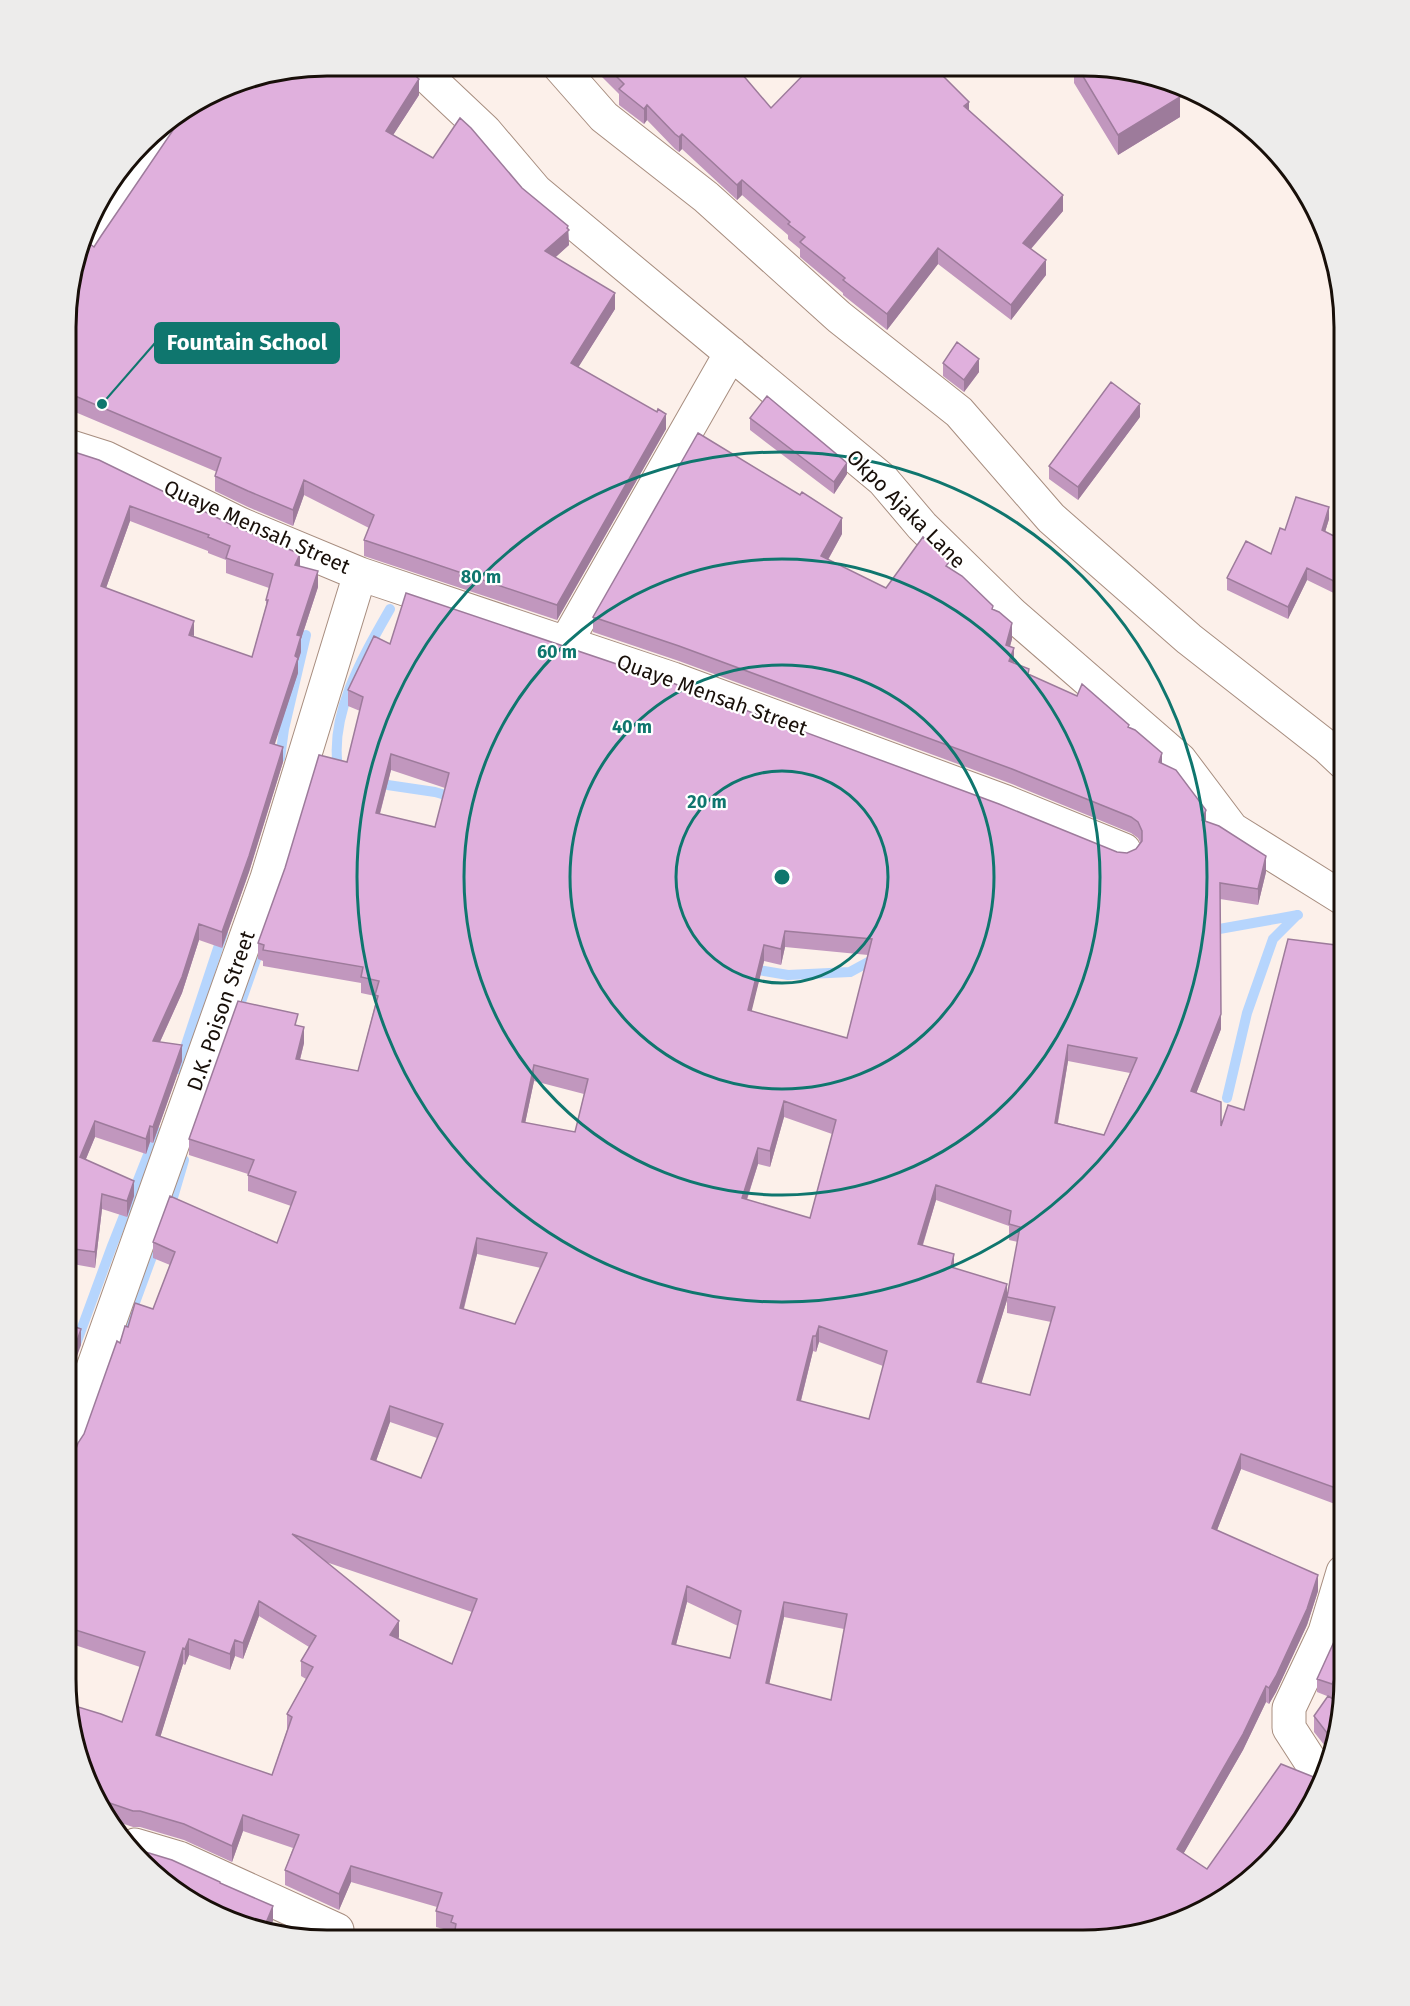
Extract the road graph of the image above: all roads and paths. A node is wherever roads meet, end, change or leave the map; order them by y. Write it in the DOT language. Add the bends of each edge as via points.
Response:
graph roads {
  1 [pos="427,76"];
  2 [pos="568,76"];
  3 [pos="143,158"];
  4 [pos="101,218"];
  5 [pos="730,353"];
  6 [pos="76,449"];
  7 [pos="360,573"];
  8 [pos="565,644"];
  9 [pos="1334,754"];
  10 [pos="1124,849"];
  11 [pos="1334,893"];
  12 [pos="76,1416"];
  13 [pos="1334,1600"];
  14 [pos="1317,1767"];
  15 [pos="142,1847"];
  16 [pos="335,1929"];
  1 -- 5 [label="street, Okpo Ajaka Lane" via="485,131 536,191"];
  2 -- 9 [label="street" via="604,117 706,197 839,317 959,412 1050,518 1189,639"];
  3 -- 4 [label="street"];
  5 -- 8 [label="street"];
  5 -- 11 [label="street, Okpo Ajaka Lane" via="883,480 922,526 1011,614 1180,760 1232,829"];
  6 -- 7 [label="street, Quaye Mensah Street" via="106,458 240,524"];
  7 -- 8 [label="street, Quaye Mensah Street"];
  7 -- 12 [label="street, D.K. Poison Street" via="267,878"];
  8 -- 10 [label="street, Quaye Mensah Street" via="696,687"];
  13 -- 14 [label="street" via="1289,1708 1288,1728"];
  15 -- 16 [label="street" via="179,1858"];
}
